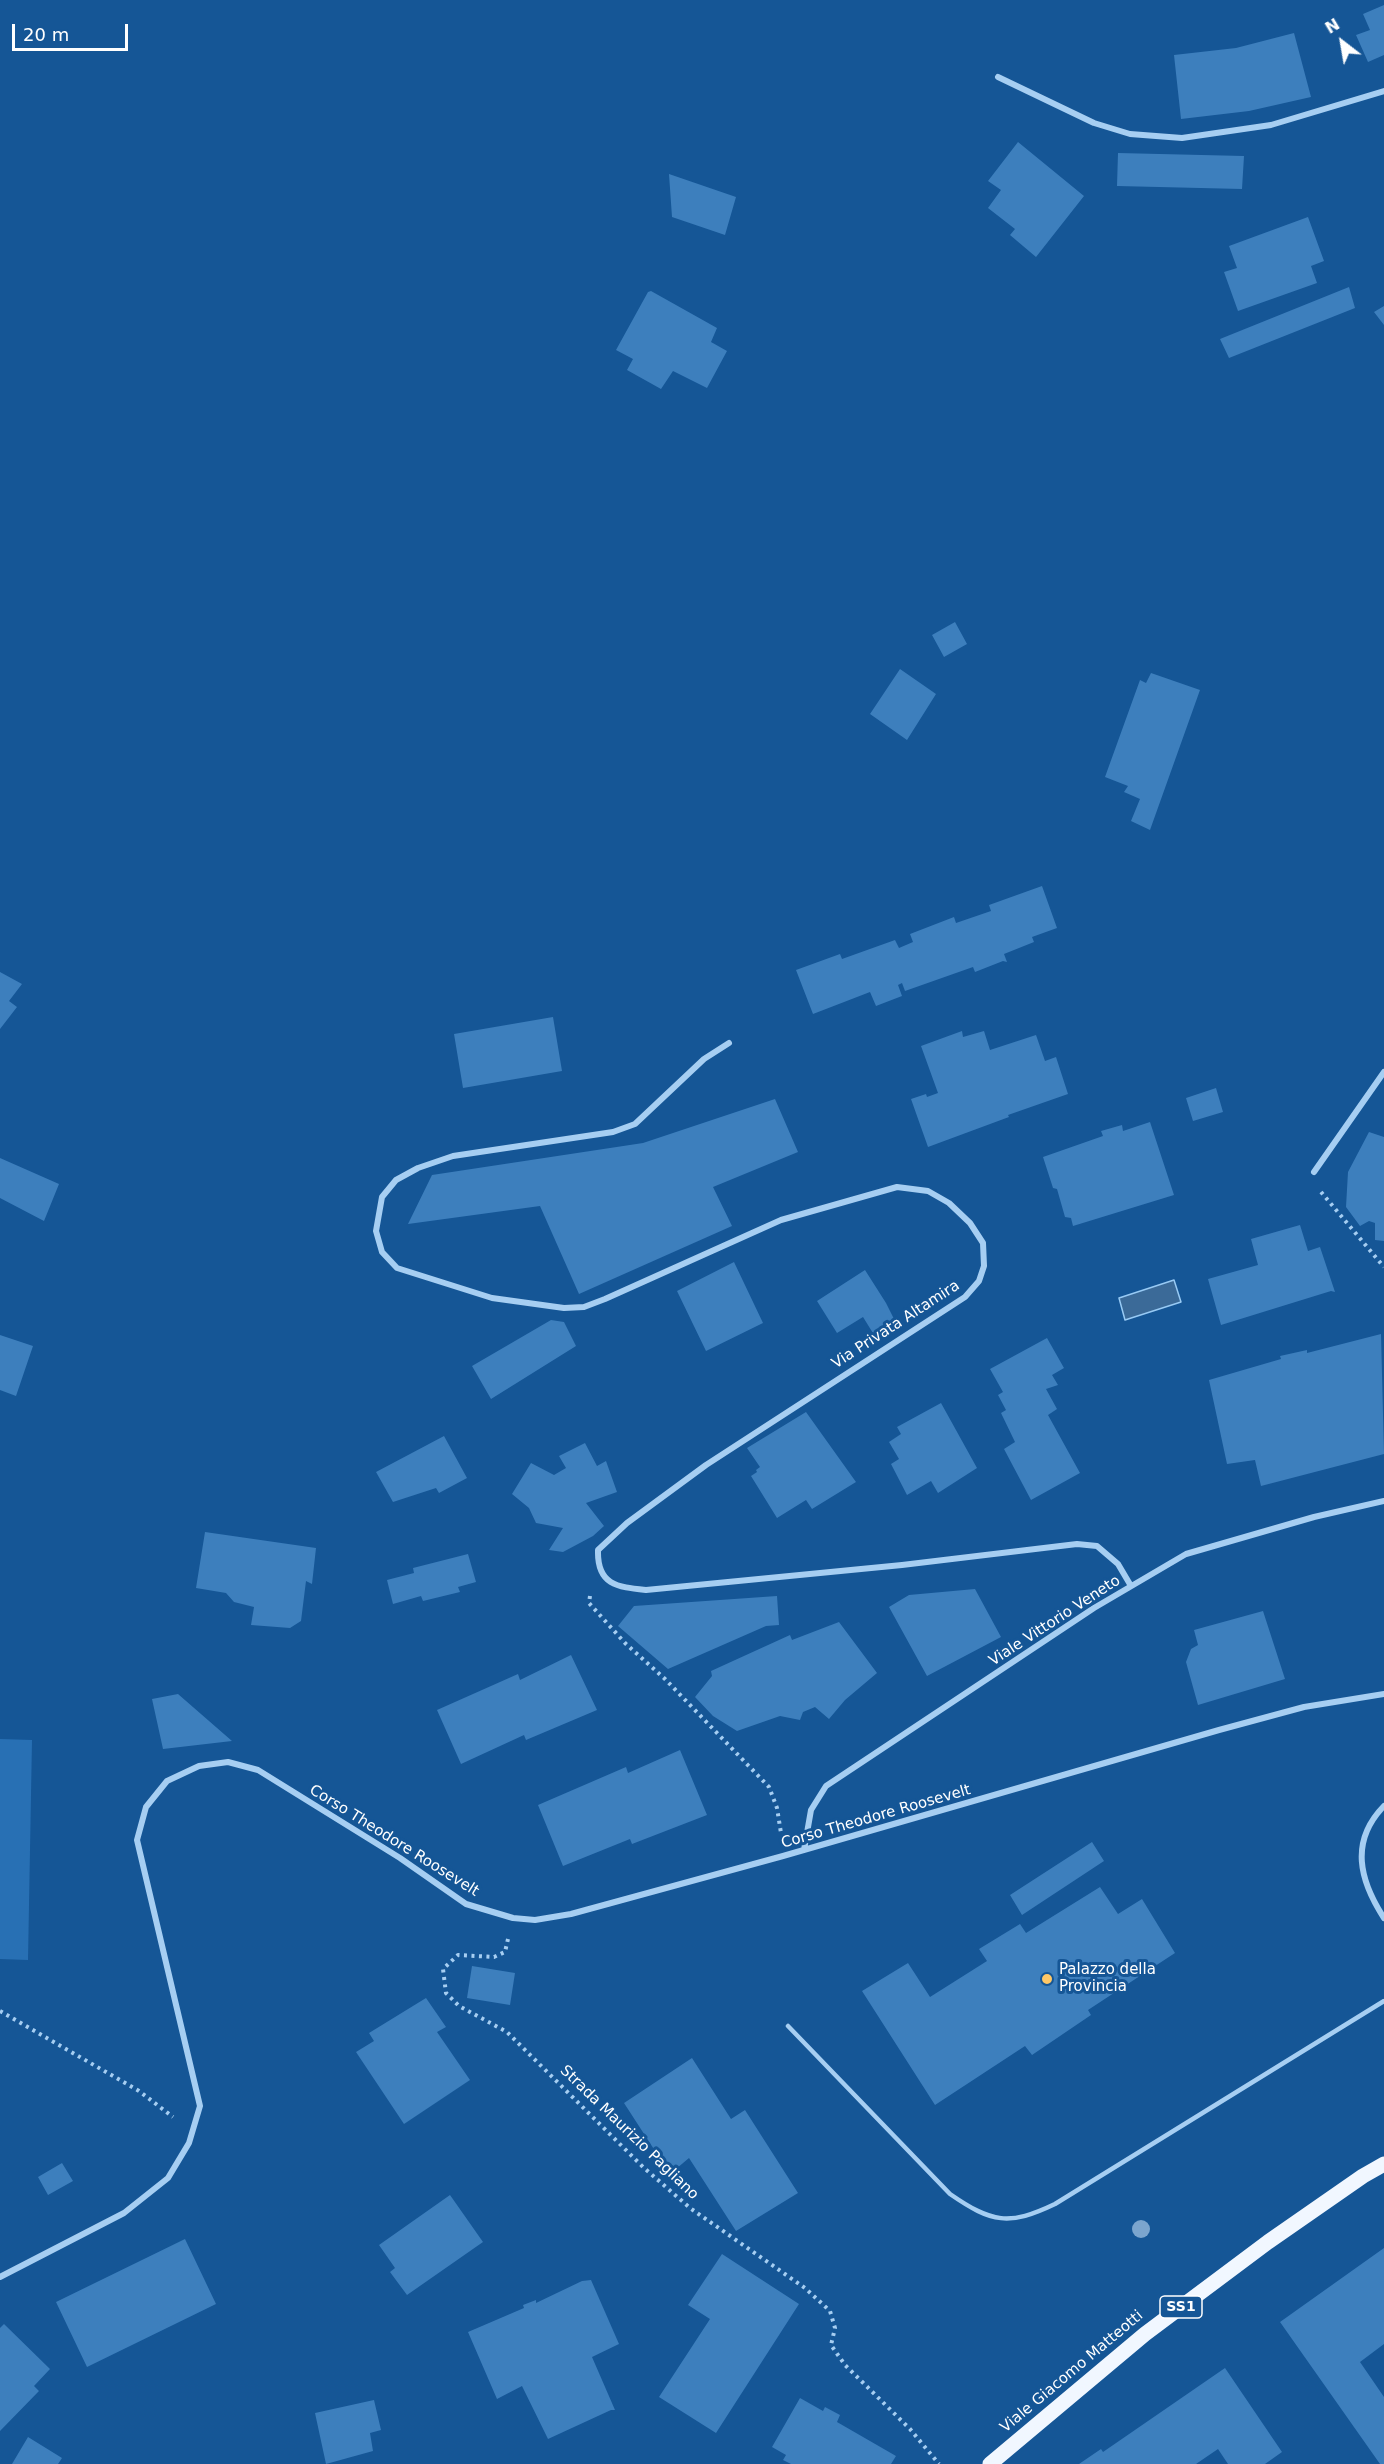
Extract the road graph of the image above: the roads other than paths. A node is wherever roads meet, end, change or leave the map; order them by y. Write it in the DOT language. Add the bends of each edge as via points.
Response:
graph roads {
  1 [pos="998,77"];
  2 [pos="1384,91"];
  3 [pos="729,1043"];
  4 [pos="1384,1072"];
  5 [pos="1314,1172"];
  6 [pos="1384,1500"];
  7 [pos="1131,1586"];
  8 [pos="1384,1694"];
  9 [pos="1384,1806"];
  10 [pos="804,1850"];
  11 [pos="1384,1918"];
  12 [pos="1384,2001"];
  13 [pos="789,2026"];
  14 [pos="1384,2164"];
  15 [pos="0,2277"];
  16 [pos="990,2464"];
  1 -- 2 [label="street" via="1095,123 1130,134 1182,138 1271,125"];
  3 -- 7 [label="street, Via Privata Altamira" via="704,1059 635,1124 613,1132 453,1156 396,1180 382,1197 376,1231 382,1252 397,1268 492,1298 564,1308 584,1306 781,1220 897,1187 928,1191 949,1203 970,1223 983,1243 984,1266 979,1281 965,1297 761,1428 627,1523 598,1550 598,1566 604,1578 620,1587 646,1590 1077,1544 1097,1546 1118,1564"];
  4 -- 5 [label="street"];
  6 -- 7 [label="street, Viale Vittorio Veneto" via="1186,1554"];
  7 -- 10 [label="street, Viale Vittorio Veneto" via="826,1786 812,1810"];
  8 -- 10 [label="street, Corso Theodore Roosevelt" via="1304,1707"];
  9 -- 11 [label="street" via="1364,1839 1361,1861 1371,1897"];
  10 -- 15 [label="street, Corso Theodore Roosevelt" via="571,1914 535,1920 513,1918 466,1904 258,1770 228,1762 199,1766 167,1781 146,1807 137,1840 200,2106 189,2143 168,2178 124,2212"];
  12 -- 13 [label="lane" via="1055,2204 1028,2217 1007,2219 970,2208 950,2194"];
  14 -- 16 [label="main road, Viale Giacomo Matteotti / SS1" via="1268,2242 1154,2327"];
}
